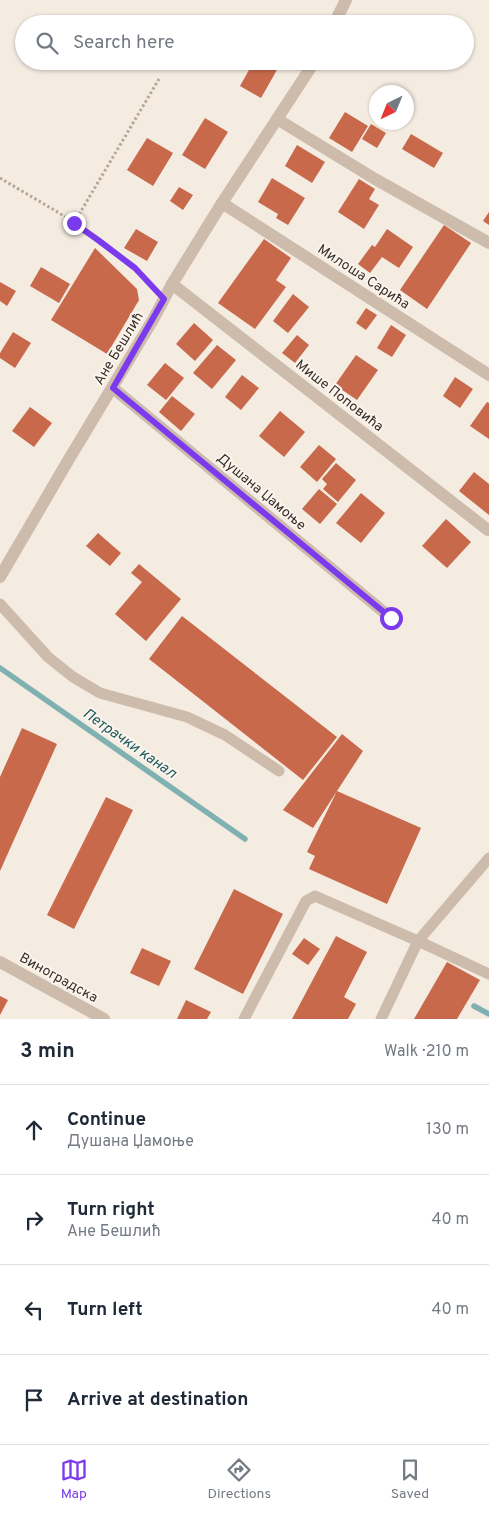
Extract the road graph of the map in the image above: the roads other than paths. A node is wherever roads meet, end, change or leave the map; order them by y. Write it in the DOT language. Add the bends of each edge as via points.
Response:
graph roads {
  1 [pos="346,0"];
  2 [pos="338,15"];
  3 [pos="309,70"];
  4 [pos="277,119"];
  5 [pos="222,203"];
  6 [pos="489,243"];
  7 [pos="172,284"];
  8 [pos="489,375"];
  9 [pos="113,388"];
  10 [pos="488,530"];
  11 [pos="1,573"];
  12 [pos="0,604"];
  13 [pos="391,618"];
  14 [pos="279,771"];
  15 [pos="489,858"];
  16 [pos="418,941"];
  17 [pos="0,962"];
  18 [pos="489,974"];
  19 [pos="104,1019"];
  20 [pos="244,1019"];
  21 [pos="381,1019"];
  1 -- 2 [label="street"];
  3 -- 4 [label="street, Ане Бешлић"];
  4 -- 5 [label="street, Ане Бешлић"];
  4 -- 6 [label="street"];
  5 -- 7 [label="street, Ане Бешлић"];
  5 -- 8 [label="street, Милоша Сарића"];
  7 -- 9 [label="street, Ане Бешлић"];
  7 -- 10 [label="street, Мише Поповића"];
  9 -- 11 [label="street, Ане Бешлић"];
  9 -- 13 [label="street, Душана Џамоње"];
  12 -- 14 [label="lane" via="48,657 86,685 100,693 187,717 225,735"];
  15 -- 16 [label="lane"];
  16 -- 18 [label="lane"];
  16 -- 20 [label="lane" via="315,896 306,901"];
  16 -- 21 [label="lane"];
  17 -- 19 [label="street, Виноградска"];
}
